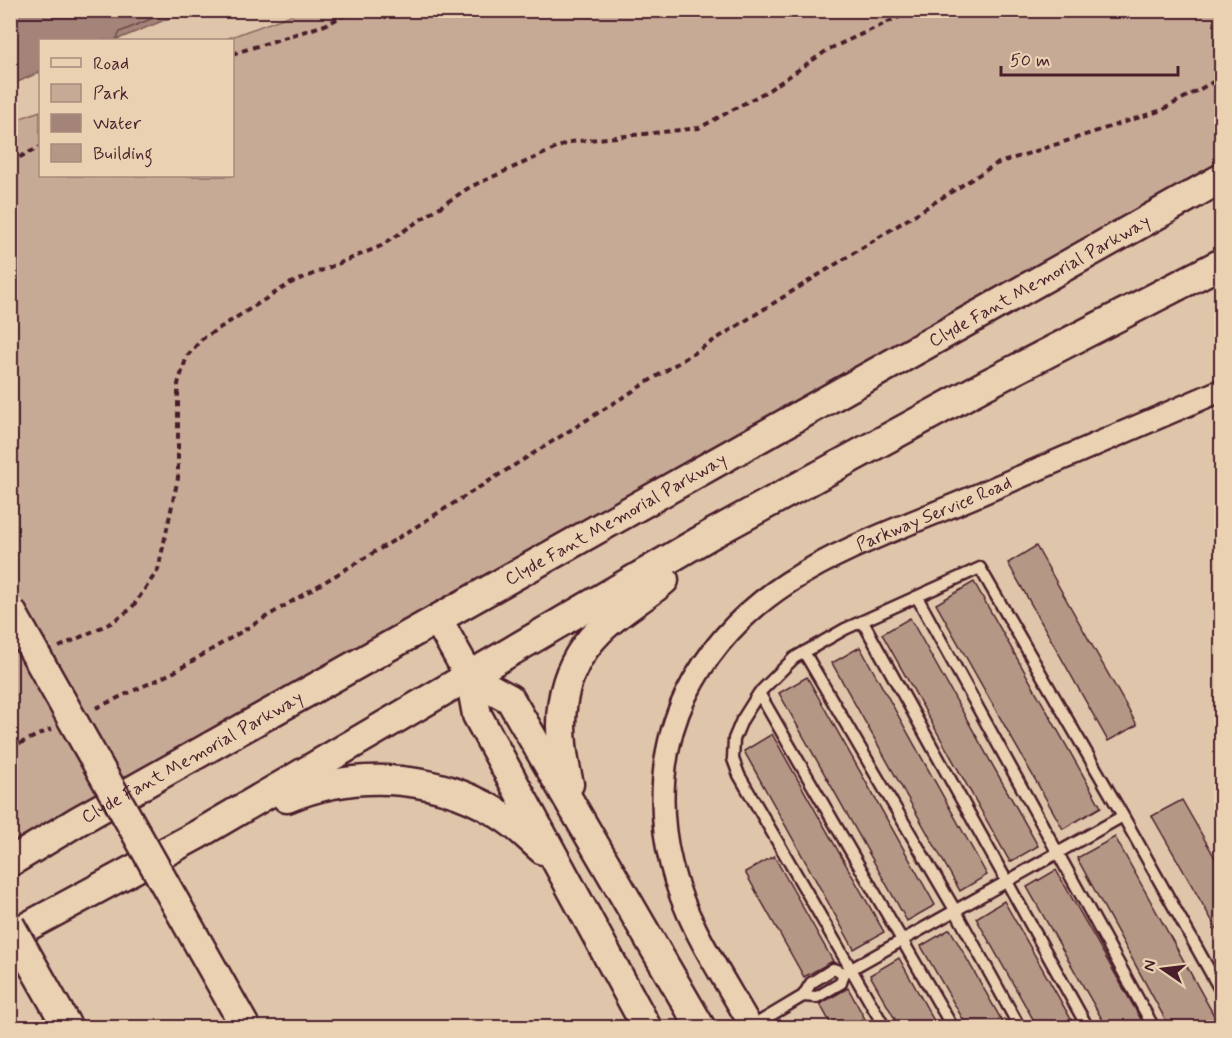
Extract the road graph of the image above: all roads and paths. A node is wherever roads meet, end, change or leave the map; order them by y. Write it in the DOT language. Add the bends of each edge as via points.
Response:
graph roads {
  1 [pos="355,10"];
  2 [pos="914,10"];
  3 [pos="234,53"];
  4 [pos="1221,76"];
  5 [pos="39,148"];
  6 [pos="10,162"];
  7 [pos="1221,178"];
  8 [pos="1221,263"];
  9 [pos="1221,390"];
  10 [pos="710,536"];
  11 [pos="916,597"];
  12 [pos="10,609"];
  13 [pos="438,620"];
  14 [pos="863,621"];
  15 [pos="51,651"];
  16 [pos="804,652"];
  17 [pos="470,677"];
  18 [pos="759,693"];
  19 [pos="92,710"];
  20 [pos="62,724"];
  21 [pos="10,748"];
  22 [pos="576,812"];
  23 [pos="1123,816"];
  24 [pos="197,835"];
  25 [pos="1058,852"];
  26 [pos="555,861"];
  27 [pos="10,862"];
  28 [pos="1007,881"];
  29 [pos="955,910"];
  30 [pos="10,925"];
  31 [pos="10,936"];
  32 [pos="902,940"];
  33 [pos="848,971"];
  34 [pos="1221,993"];
  35 [pos="803,996"];
  36 [pos="752,1027"];
  37 [pos="68,1028"];
  38 [pos="246,1028"];
  39 [pos="647,1028"];
  40 [pos="701,1028"];
  41 [pos="885,1028"];
  42 [pos="953,1028"];
  43 [pos="1020,1028"];
  44 [pos="1088,1028"];
  45 [pos="1154,1028"];
  1 -- 3 [label="path" via="325,25"];
  2 -- 15 [label="path" via="829,49 769,90 699,128 570,142 470,187 381,246 291,283 202,339 187,356 178,384 177,478 158,570 131,609 111,623"];
  4 -- 19 [label="path" via="1162,110 996,164 398,538 174,672"];
  5 -- 6 [label="path"];
  7 -- 13 [label="main road, Clyde Fant Memorial Parkway"];
  8 -- 10 [label="main road" via="987,384"];
  9 -- 36 [label="street, Parkway Service Road" via="828,559 751,608 700,665 668,741 665,838 688,914"];
  10 -- 17 [label="main road"];
  10 -- 22 [label="main road" via="663,582 600,630 582,651 568,677 561,715 561,750"];
  11 -- 14 [label="lane"];
  11 -- 23 [label="lane" via="980,568"];
  11 -- 25 [label="lane"];
  12 -- 38 [label="main road, bridge"];
  13 -- 17 [label="main road"];
  13 -- 27 [label="main road, Clyde Fant Memorial Parkway"];
  14 -- 16 [label="lane"];
  14 -- 28 [label="lane"];
  16 -- 18 [label="lane"];
  16 -- 29 [label="lane"];
  17 -- 22 [label="main road" via="510,699"];
  17 -- 24 [label="main road"];
  17 -- 26 [label="main road" via="477,715"];
  18 -- 32 [label="lane"];
  18 -- 33 [label="lane" via="734,739 733,759"];
  20 -- 21 [label="path"];
  22 -- 40 [label="main road"];
  23 -- 25 [label="lane"];
  23 -- 34 [label="lane"];
  24 -- 26 [label="main road" via="298,793 333,782 371,778 440,788 475,801 508,820"];
  24 -- 31 [label="main road"];
  25 -- 28 [label="lane"];
  25 -- 45 [label="lane"];
  26 -- 39 [label="main road"];
  28 -- 29 [label="lane"];
  28 -- 44 [label="lane"];
  29 -- 32 [label="lane"];
  29 -- 43 [label="lane"];
  30 -- 37 [label="main road, bridge"];
  32 -- 33 [label="lane"];
  32 -- 42 [label="lane"];
  33 -- 35 [label="lane" via="841,983 817,998"];
  33 -- 35 [label="lane" via="833,969 811,983"];
  33 -- 41 [label="lane"];
  35 -- 36 [label="lane"];
}
